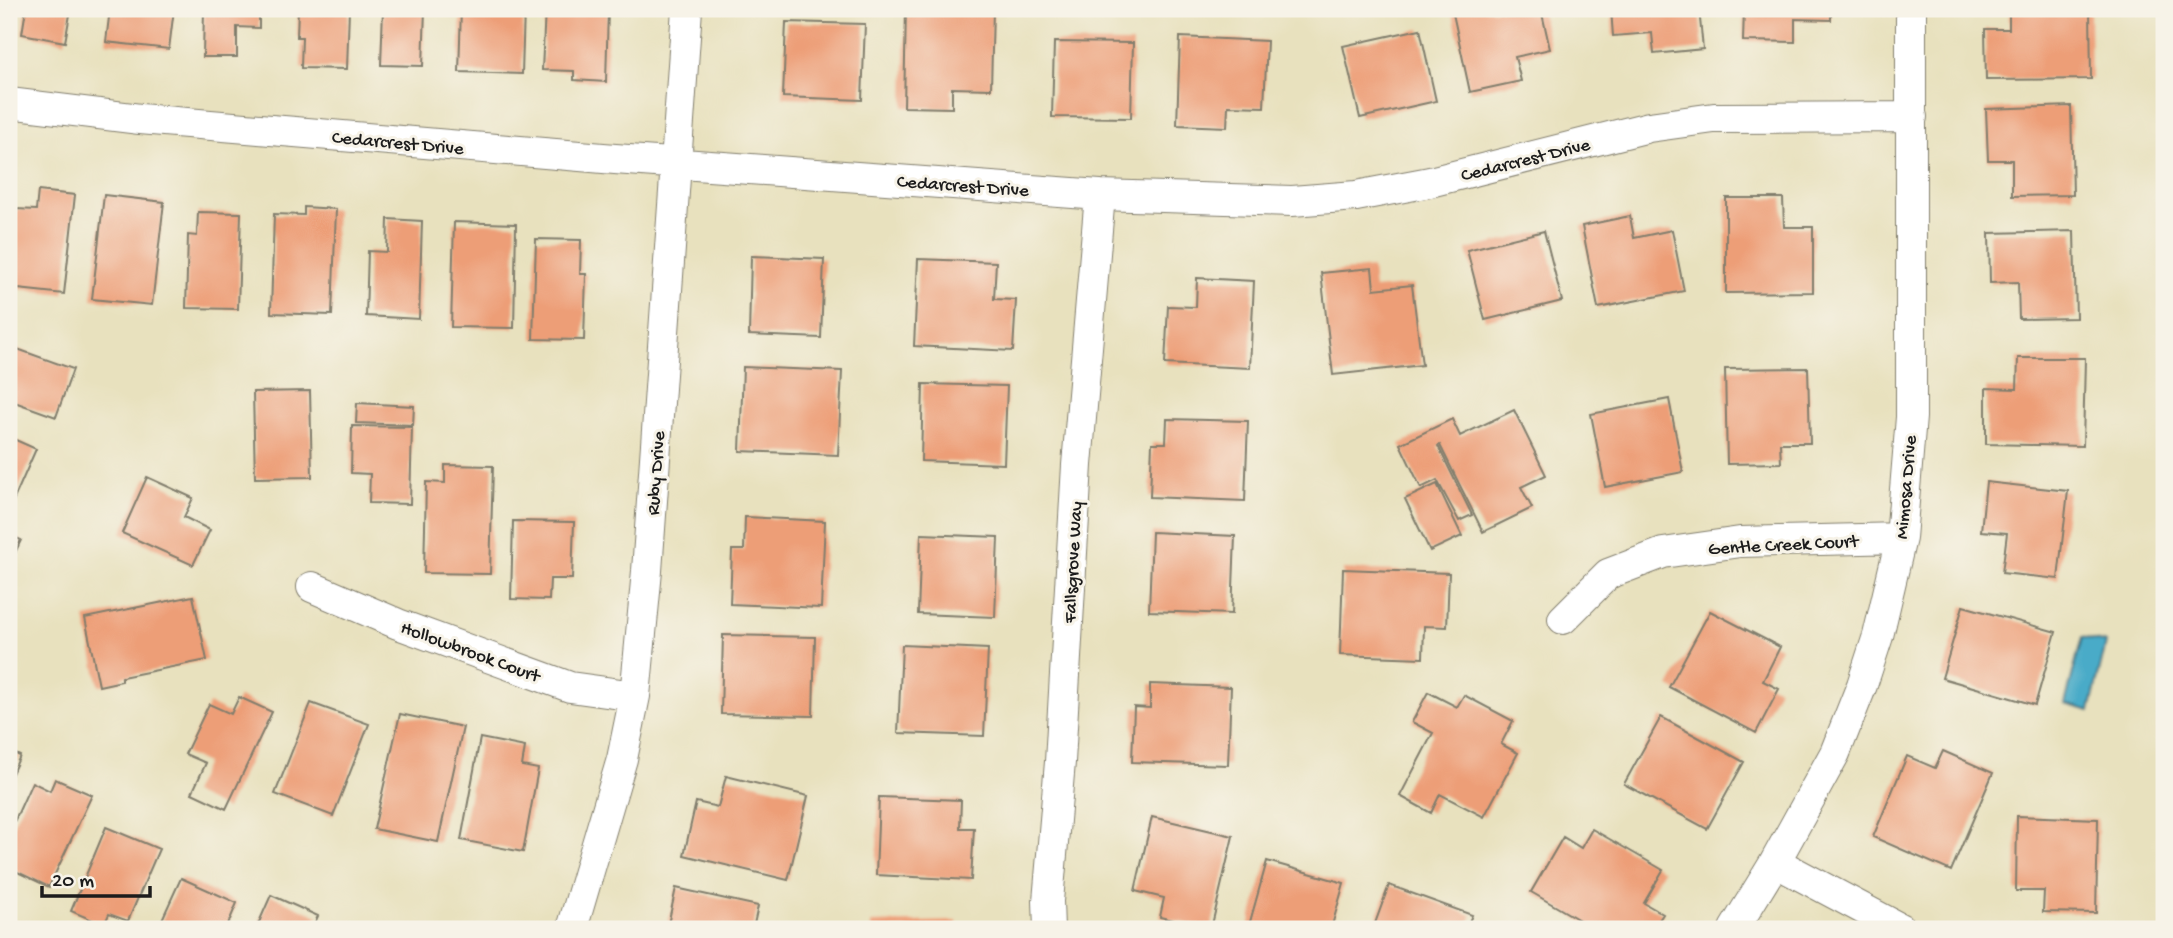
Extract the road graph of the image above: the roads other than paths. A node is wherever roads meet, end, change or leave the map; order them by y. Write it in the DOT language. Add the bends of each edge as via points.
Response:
graph roads {
  1 [pos="687,9"];
  2 [pos="1911,9"];
  3 [pos="9,103"];
  4 [pos="1912,117"];
  5 [pos="677,163"];
  6 [pos="1100,195"];
  7 [pos="1901,538"];
  8 [pos="312,587"];
  9 [pos="1563,619"];
  10 [pos="635,696"];
  11 [pos="1775,862"];
  12 [pos="572,929"];
  13 [pos="1049,929"];
  14 [pos="1734,929"];
  15 [pos="1901,929"];
  1 -- 5 [label="street, Ruby Drive"];
  2 -- 4 [label="street, Mimosa Drive"];
  3 -- 5 [label="street, Cedarcrest Drive" via="140,119"];
  4 -- 6 [label="street, Cedarcrest Drive" via="1714,118 1649,127 1356,196 1292,201"];
  4 -- 7 [label="street, Mimosa Drive" via="1911,416"];
  5 -- 6 [label="street, Cedarcrest Drive"];
  5 -- 10 [label="street, Ruby Drive"];
  6 -- 13 [label="street, Fallsgrove Way" via="1077,465"];
  7 -- 9 [label="street, Gentle Creek Court" via="1740,542 1662,553 1608,574"];
  7 -- 11 [label="street, Mimosa Drive" via="1862,685 1835,753"];
  8 -- 10 [label="street, Hollowbrook Court" via="570,687"];
  10 -- 12 [label="street, Ruby Drive" via="622,759"];
  11 -- 14 [label="street, Mimosa Drive"];
  11 -- 15 [label="street"];
}
